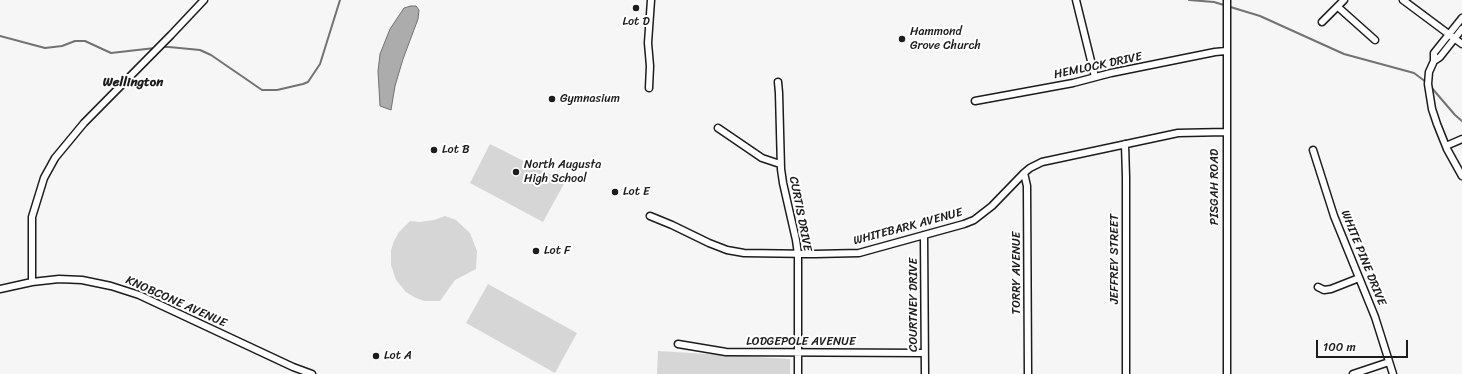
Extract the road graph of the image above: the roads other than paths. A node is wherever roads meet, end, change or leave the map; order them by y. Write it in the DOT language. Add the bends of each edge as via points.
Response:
graph roads {
  1 [pos="204,0"];
  2 [pos="650,0"];
  3 [pos="1076,0"];
  4 [pos="1226,0"];
  5 [pos="1344,0"];
  6 [pos="1403,0"];
  7 [pos="1338,7"];
  8 [pos="1462,18"];
  9 [pos="1322,22"];
  10 [pos="1462,29"];
  11 [pos="1449,34"];
  12 [pos="1455,39"];
  13 [pos="1375,40"];
  14 [pos="1462,44"];
  15 [pos="1226,51"];
  16 [pos="1434,61"];
  17 [pos="1095,77"];
  18 [pos="778,82"];
  19 [pos="649,88"];
  20 [pos="975,101"];
  21 [pos="718,128"];
  22 [pos="1226,132"];
  23 [pos="1462,139"];
  24 [pos="1125,144"];
  25 [pos="1446,146"];
  26 [pos="1313,150"];
  27 [pos="780,164"];
  28 [pos="1024,173"];
  29 [pos="1462,176"];
  30 [pos="650,216"];
  31 [pos="924,236"];
  32 [pos="798,254"];
  33 [pos="1359,278"];
  34 [pos="32,282"];
  35 [pos="1318,287"];
  36 [pos="0,289"];
  37 [pos="678,344"];
  38 [pos="799,353"];
  39 [pos="924,353"];
  40 [pos="1389,362"];
  41 [pos="312,374"];
  42 [pos="798,374"];
  43 [pos="926,374"];
  44 [pos="1028,374"];
  45 [pos="1126,374"];
  46 [pos="1227,374"];
  47 [pos="1353,374"];
  48 [pos="1393,374"];
  1 -- 34 [label="street" via="84,123 55,158 44,178 32,217"];
  2 -- 19 [label="street"];
  3 -- 17 [label="street"];
  4 -- 15 [label="street, PISGAH ROAD"];
  5 -- 7 [label="street"];
  6 -- 11 [label="street"];
  7 -- 9 [label="street"];
  7 -- 13 [label="street"];
  8 -- 11 [label="street"];
  10 -- 12 [label="street"];
  11 -- 12 [label="street"];
  11 -- 16 [label="street" via="1434,54"];
  12 -- 14 [label="street"];
  12 -- 16 [label="street"];
  15 -- 17 [label="street, HEMLOCK DRIVE"];
  15 -- 22 [label="street, PISGAH ROAD"];
  16 -- 25 [label="street" via="1428,78 1430,100"];
  17 -- 20 [label="street, HEMLOCK DRIVE"];
  18 -- 27 [label="street, CURTIS DRIVE"];
  21 -- 27 [label="street" via="762,158"];
  22 -- 24 [label="street, WHITEBARK AVENUE" via="1178,133"];
  22 -- 46 [label="street, PISGAH ROAD"];
  23 -- 25 [label="street"];
  24 -- 28 [label="street, WHITEBARK AVENUE" via="1042,162"];
  24 -- 45 [label="street, JEFFREY STREET"];
  25 -- 29 [label="street"];
  26 -- 33 [label="street, WHITE PINE DRIVE" via="1334,216"];
  27 -- 32 [label="street, CURTIS DRIVE"];
  28 -- 31 [label="street, WHITEBARK AVENUE" via="992,206 974,220"];
  28 -- 44 [label="street, TORRY AVENUE" via="1028,194"];
  30 -- 32 [label="street, WHITEBARK AVENUE" via="728,250 744,253"];
  31 -- 32 [label="street, WHITEBARK AVENUE" via="858,253"];
  31 -- 39 [label="street, COURTNEY DRIVE"];
  32 -- 38 [label="street, CURTIS DRIVE"];
  33 -- 35 [label="street" via="1331,289 1324,290"];
  33 -- 40 [label="street, WHITE PINE DRIVE"];
  34 -- 36 [label="street, KNOBCONE AVENUE"];
  34 -- 41 [label="street, KNOBCONE AVENUE" via="66,279 111,286 146,298"];
  37 -- 38 [label="street, LODGEPOLE AVENUE" via="726,352"];
  38 -- 39 [label="street, LODGEPOLE AVENUE"];
  38 -- 42 [label="street, CURTIS DRIVE"];
  39 -- 43 [label="street, COURTNEY DRIVE"];
  40 -- 47 [label="street"];
  40 -- 48 [label="street, WHITE PINE DRIVE"];
}
